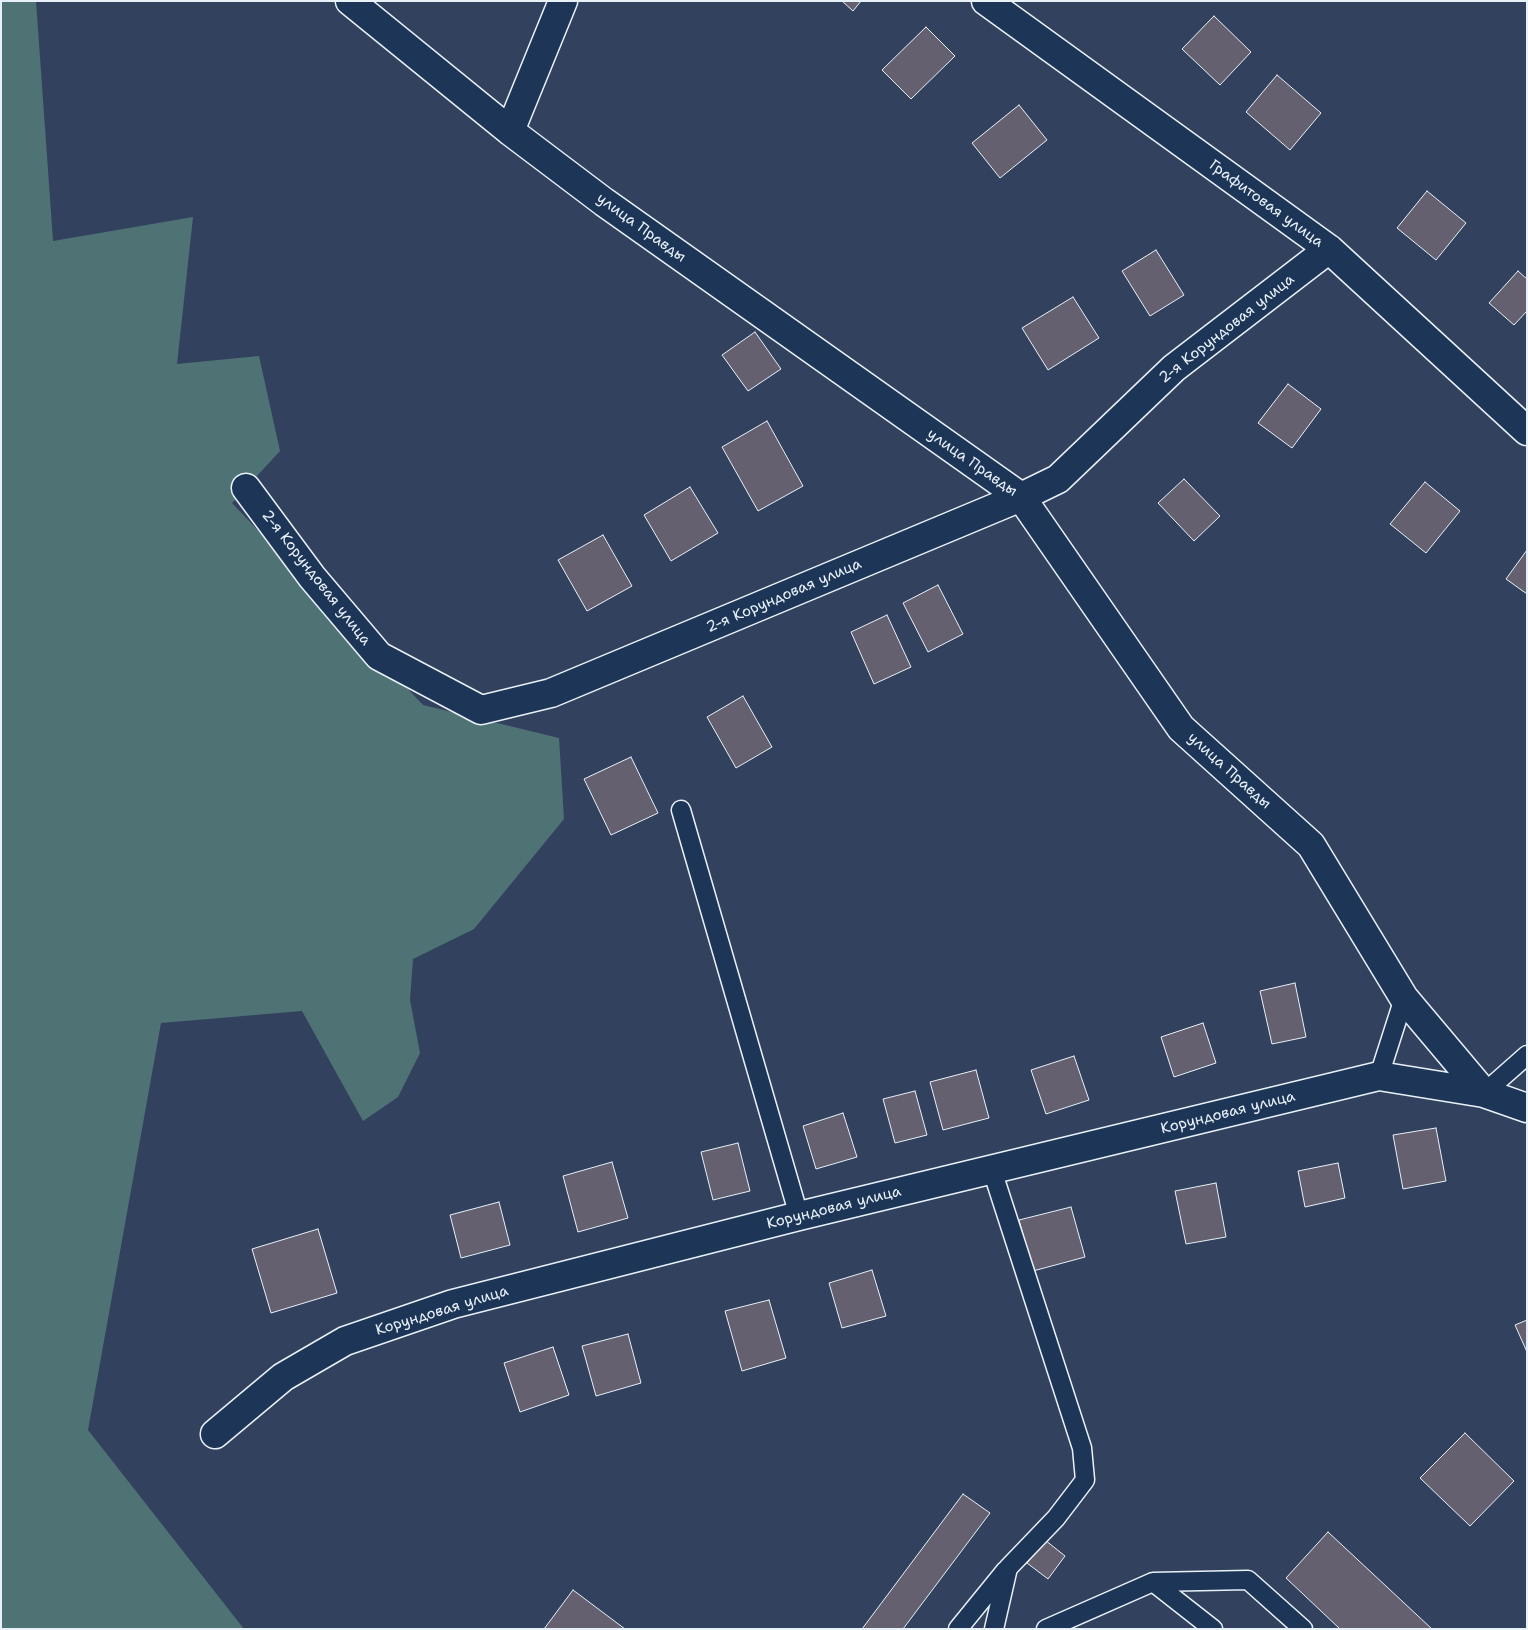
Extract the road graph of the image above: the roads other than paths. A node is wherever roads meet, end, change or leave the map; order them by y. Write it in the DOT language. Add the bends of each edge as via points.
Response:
graph roads {
  1 [pos="350,1"];
  2 [pos="563,1"];
  3 [pos="986,1"];
  4 [pos="510,131"];
  5 [pos="1329,250"];
  6 [pos="1527,431"];
  7 [pos="246,488"];
  8 [pos="1021,497"];
  9 [pos="682,810"];
  10 [pos="1404,998"];
  11 [pos="1527,1055"];
  12 [pos="1379,1076"];
  13 [pos="1484,1093"];
  14 [pos="1527,1108"];
  15 [pos="992,1170"];
  16 [pos="799,1216"];
  17 [pos="215,1434"];
  18 [pos="1008,1568"];
  19 [pos="1153,1582"];
  20 [pos="958,1629"];
  21 [pos="994,1629"];
  22 [pos="1046,1629"];
  23 [pos="1213,1629"];
  24 [pos="1303,1629"];
  1 -- 4 [label="street, улица Правды"];
  2 -- 4 [label="street"];
  3 -- 5 [label="street, Графитовая улица"];
  4 -- 8 [label="street, улица Правды" via="612,208"];
  5 -- 6 [label="street, Графитовая улица"];
  5 -- 8 [label="street, 2-я Корундовая улица" via="1174,368 1058,480"];
  7 -- 8 [label="street, 2-я Корундовая улица" via="312,577 378,656 481,710 551,693"];
  8 -- 10 [label="street, улица Правды" via="1181,728 1311,845"];
  9 -- 16 [label="lane"];
  10 -- 12 [label="lane"];
  10 -- 13 [label="street, улица Правды"];
  11 -- 13 [label="lane"];
  12 -- 13 [label="street, Корундовая улица"];
  12 -- 15 [label="street, Корундовая улица"];
  13 -- 14 [label="street"];
  15 -- 16 [label="street, Корундовая улица"];
  15 -- 18 [label="lane" via="1082,1448 1085,1480 1056,1518"];
  16 -- 17 [label="street, Корундовая улица" via="453,1304 345,1341 283,1376"];
  18 -- 20 [label="lane"];
  18 -- 21 [label="lane"];
  19 -- 22 [label="lane"];
  19 -- 23 [label="lane"];
  19 -- 24 [label="lane" via="1248,1580"];
}
